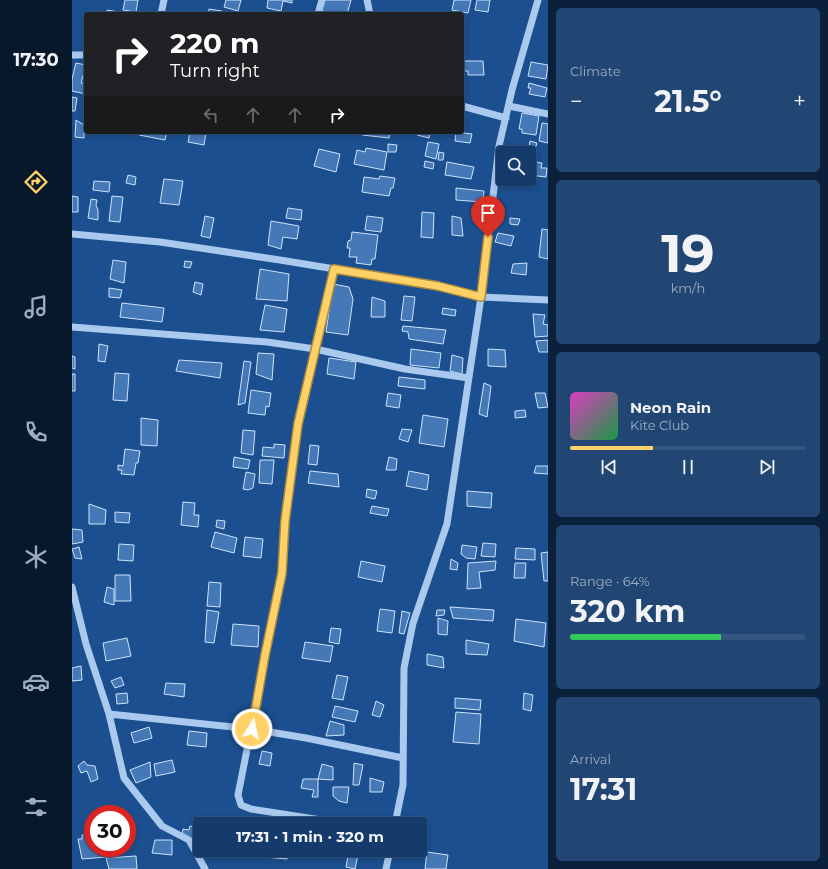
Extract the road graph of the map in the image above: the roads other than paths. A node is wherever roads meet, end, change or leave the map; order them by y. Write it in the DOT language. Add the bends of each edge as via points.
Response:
graph roads {
  1 [pos="164,0"];
  2 [pos="322,0"];
  3 [pos="367,0"];
  4 [pos="538,0"];
  5 [pos="161,12"];
  6 [pos="319,12"];
  7 [pos="370,12"];
  8 [pos="72,56"];
  9 [pos="84,56"];
  10 [pos="509,106"];
  11 [pos="464,107"];
  12 [pos="548,114"];
  13 [pos="506,118"];
  14 [pos="72,234"];
  15 [pos="334,269"];
  16 [pos="481,297"];
  17 [pos="548,300"];
  18 [pos="72,327"];
  19 [pos="315,349"];
  20 [pos="469,378"];
  21 [pos="72,587"];
  22 [pos="108,714"];
  23 [pos="252,729"];
  24 [pos="404,758"];
  25 [pos="302,817"];
  26 [pos="396,817"];
  27 [pos="389,857"];
  28 [pos="205,869"];
  29 [pos="386,869"];
  1 -- 5 [label="street"];
  2 -- 6 [label="street"];
  3 -- 7 [label="street"];
  4 -- 10 [label="street"];
  8 -- 9 [label="street"];
  10 -- 12 [label="street"];
  10 -- 13 [label="street"];
  11 -- 13 [label="street"];
  13 -- 16 [label="street" via="499,146"];
  14 -- 15 [label="street" via="160,242"];
  15 -- 16 [label="street" via="438,286"];
  15 -- 19 [label="street"];
  16 -- 17 [label="street"];
  16 -- 20 [label="street"];
  18 -- 19 [label="street" via="268,342"];
  19 -- 20 [label="street" via="405,369"];
  19 -- 23 [label="street" via="298,424 285,521 282,573"];
  20 -- 24 [label="street" via="447,524 413,623 404,668"];
  21 -- 22 [label="street" via="86,644"];
  22 -- 23 [label="street"];
  22 -- 28 [label="street" via="124,778 162,826 189,840"];
  23 -- 24 [label="street"];
  23 -- 25 [label="street" via="238,795 241,805 251,809"];
  24 -- 26 [label="street" via="403,785"];
  27 -- 29 [label="street"];
}
